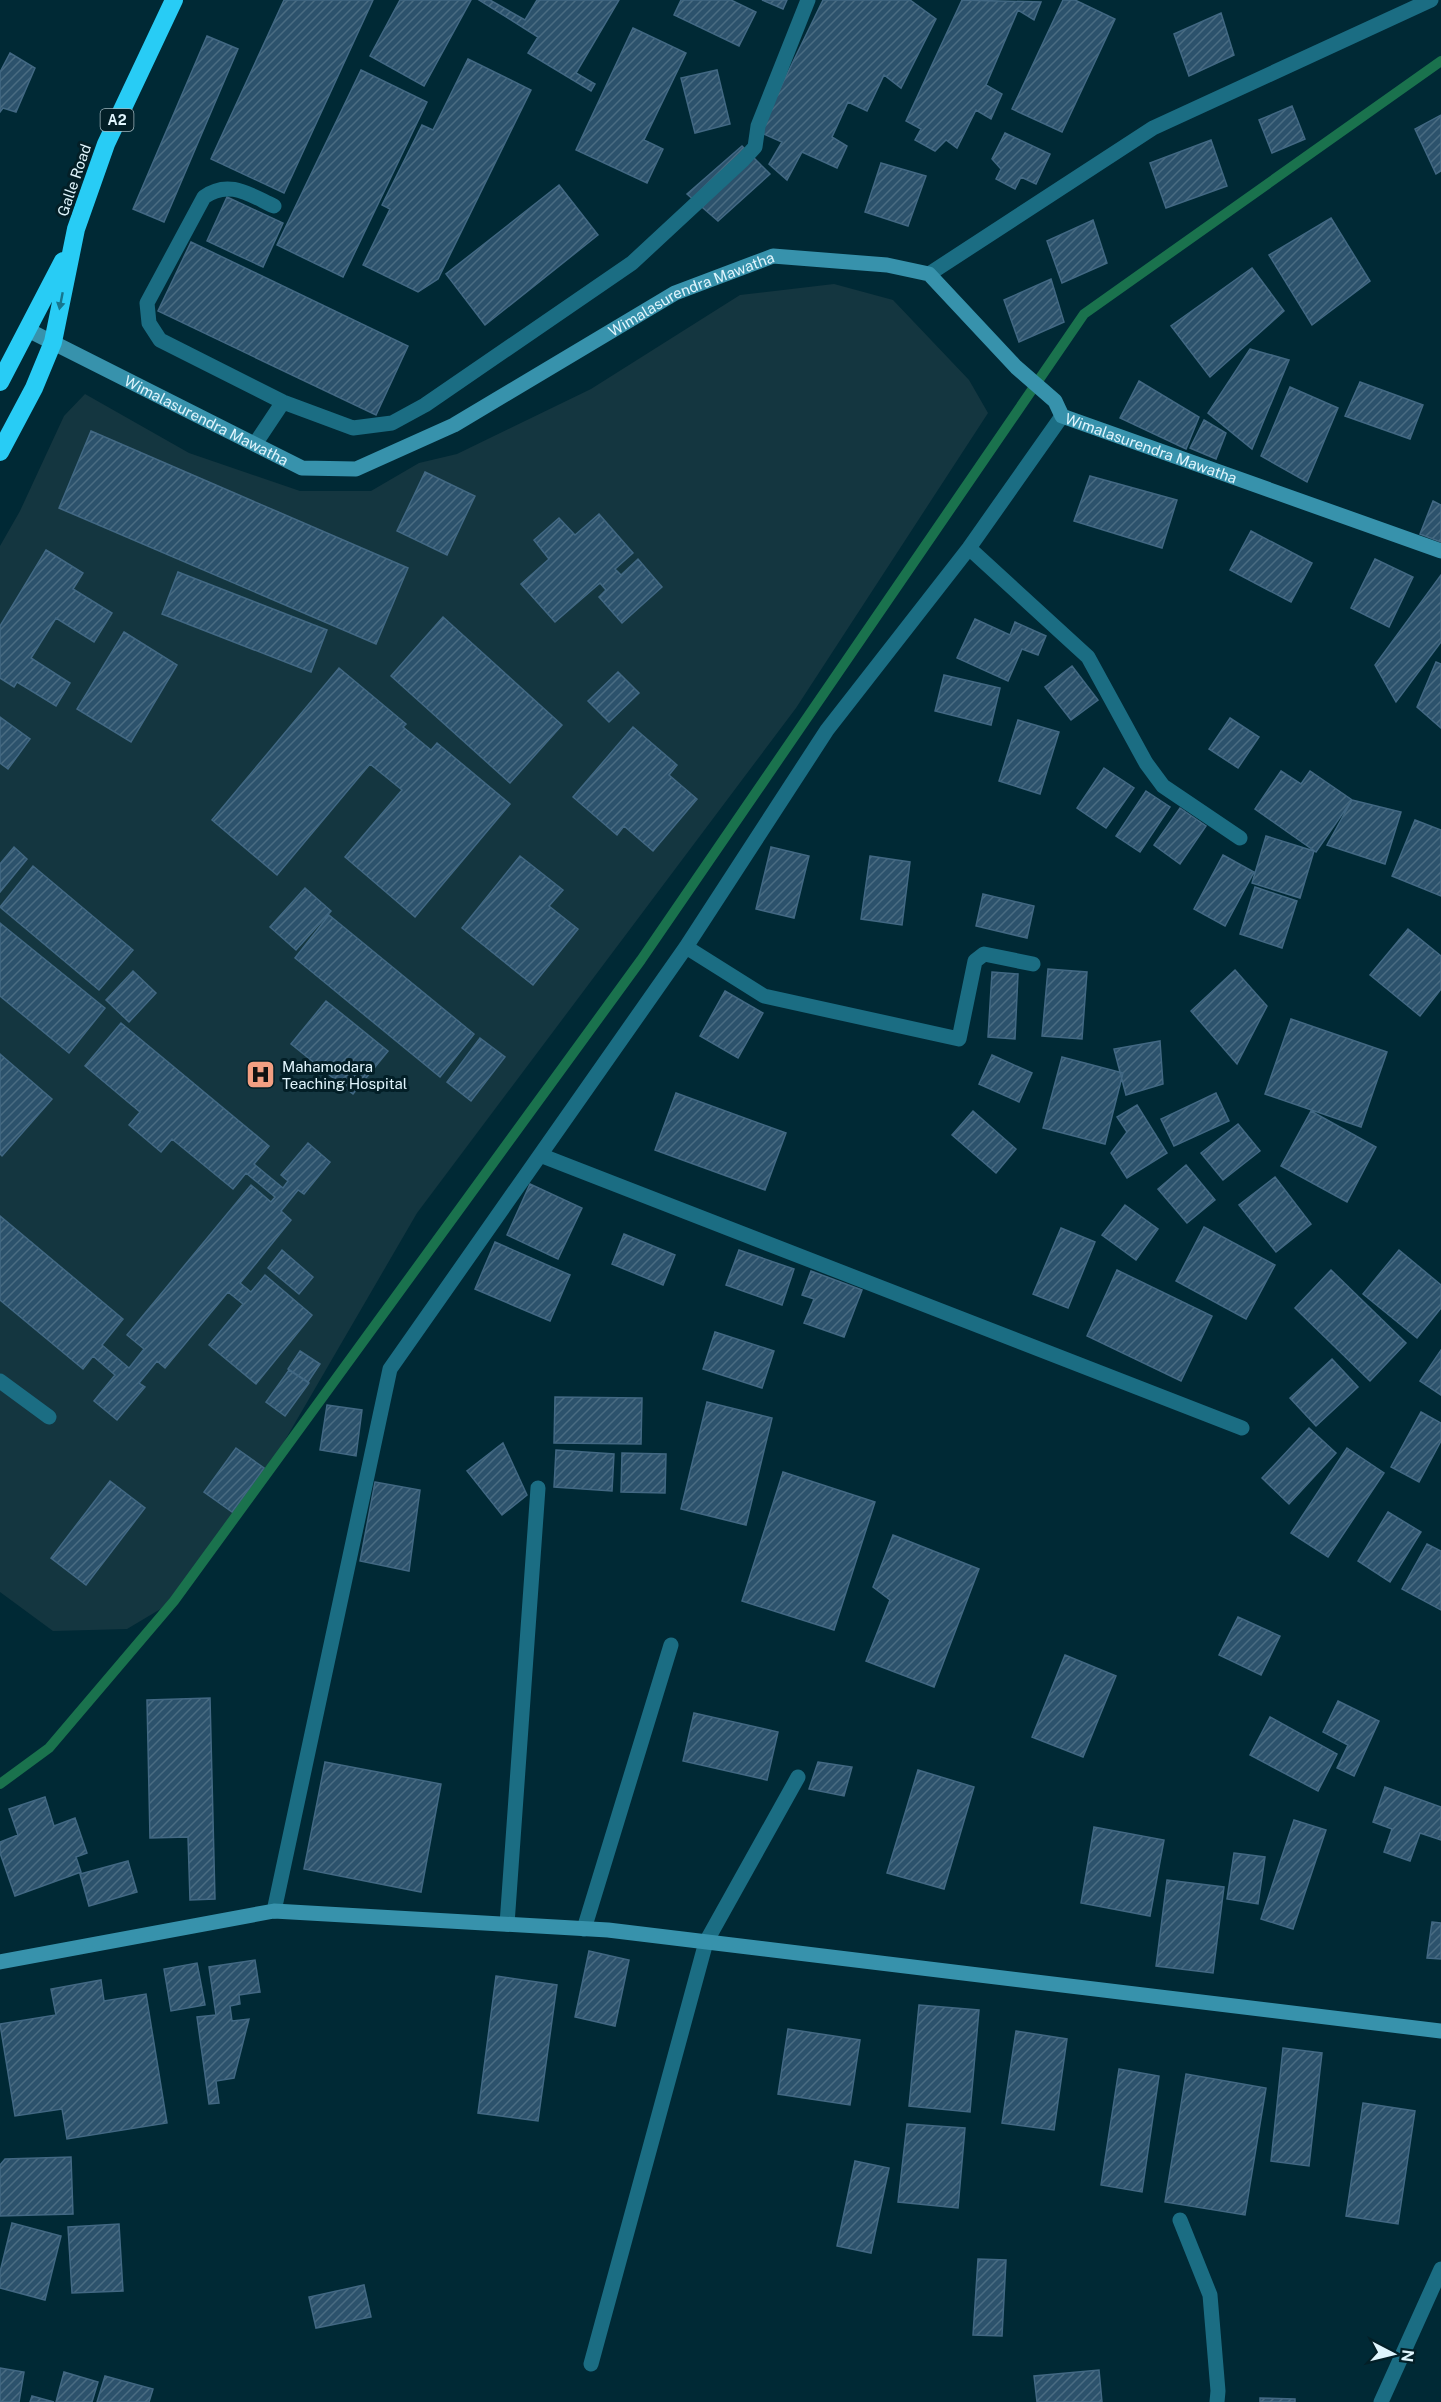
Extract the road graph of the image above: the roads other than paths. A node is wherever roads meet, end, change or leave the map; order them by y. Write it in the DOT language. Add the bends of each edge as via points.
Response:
graph roads {
  1 [pos="174,0"];
  2 [pos="808,0"];
  3 [pos="1431,0"];
  4 [pos="274,206"];
  5 [pos="72,244"];
  6 [pos="929,274"];
  7 [pos="28,330"];
  8 [pos="53,342"];
  9 [pos="0,382"];
  10 [pos="284,402"];
  11 [pos="1062,416"];
  12 [pos="255,444"];
  13 [pos="0,452"];
  14 [pos="969,548"];
  15 [pos="1441,551"];
  16 [pos="1240,838"];
  17 [pos="686,947"];
  18 [pos="1033,964"];
  19 [pos="540,1155"];
  20 [pos="0,1381"];
  21 [pos="49,1417"];
  22 [pos="1242,1428"];
  23 [pos="538,1488"];
  24 [pos="671,1645"];
  25 [pos="798,1777"];
  26 [pos="274,1911"];
  27 [pos="507,1924"];
  28 [pos="584,1929"];
  29 [pos="705,1942"];
  30 [pos="0,1962"];
  31 [pos="1441,2031"];
  32 [pos="1180,2220"];
  33 [pos="1441,2269"];
  34 [pos="591,2364"];
  35 [pos="1217,2402"];
  36 [pos="1381,2402"];
  1 -- 5 [label="highway, Galle Road / A2" via="106,144"];
  2 -- 10 [label="street" via="758,126 755,147 632,263 425,405 392,423 353,428"];
  3 -- 6 [label="street" via="1153,128"];
  4 -- 10 [label="street" via="234,188 215,189 204,197 147,303 149,323 160,340"];
  5 -- 7 [label="highway, Galle Road / A2"];
  5 -- 8 [label="highway, Galle Road / A2, one-way"];
  6 -- 11 [label="street, Wimalasurendra Mawatha" via="1016,367 1055,401"];
  6 -- 12 [label="street, Wimalasurendra Mawatha" via="887,265 773,256 675,293 454,426 356,469 302,468"];
  7 -- 8 [label="street, Wimalasurendra Mawatha"];
  7 -- 9 [label="highway, Galle Road / A2"];
  8 -- 12 [label="street, Wimalasurendra Mawatha"];
  8 -- 13 [label="highway, Galle Road / A2"];
  10 -- 12 [label="street"];
  11 -- 14 [label="street"];
  11 -- 15 [label="street, Wimalasurendra Mawatha"];
  14 -- 16 [label="street" via="1088,657 1162,786"];
  14 -- 17 [label="street" via="827,730"];
  17 -- 18 [label="street" via="764,996 959,1040 975,962 984,954"];
  17 -- 19 [label="street"];
  19 -- 22 [label="street"];
  19 -- 26 [label="street" via="390,1370"];
  20 -- 21 [label="street"];
  23 -- 27 [label="street"];
  24 -- 28 [label="street"];
  25 -- 29 [label="street"];
  26 -- 27 [label="street"];
  26 -- 30 [label="street"];
  27 -- 28 [label="street"];
  28 -- 29 [label="street"];
  29 -- 31 [label="street"];
  29 -- 34 [label="street"];
  32 -- 35 [label="street" via="1210,2295"];
  33 -- 36 [label="street"];
}
